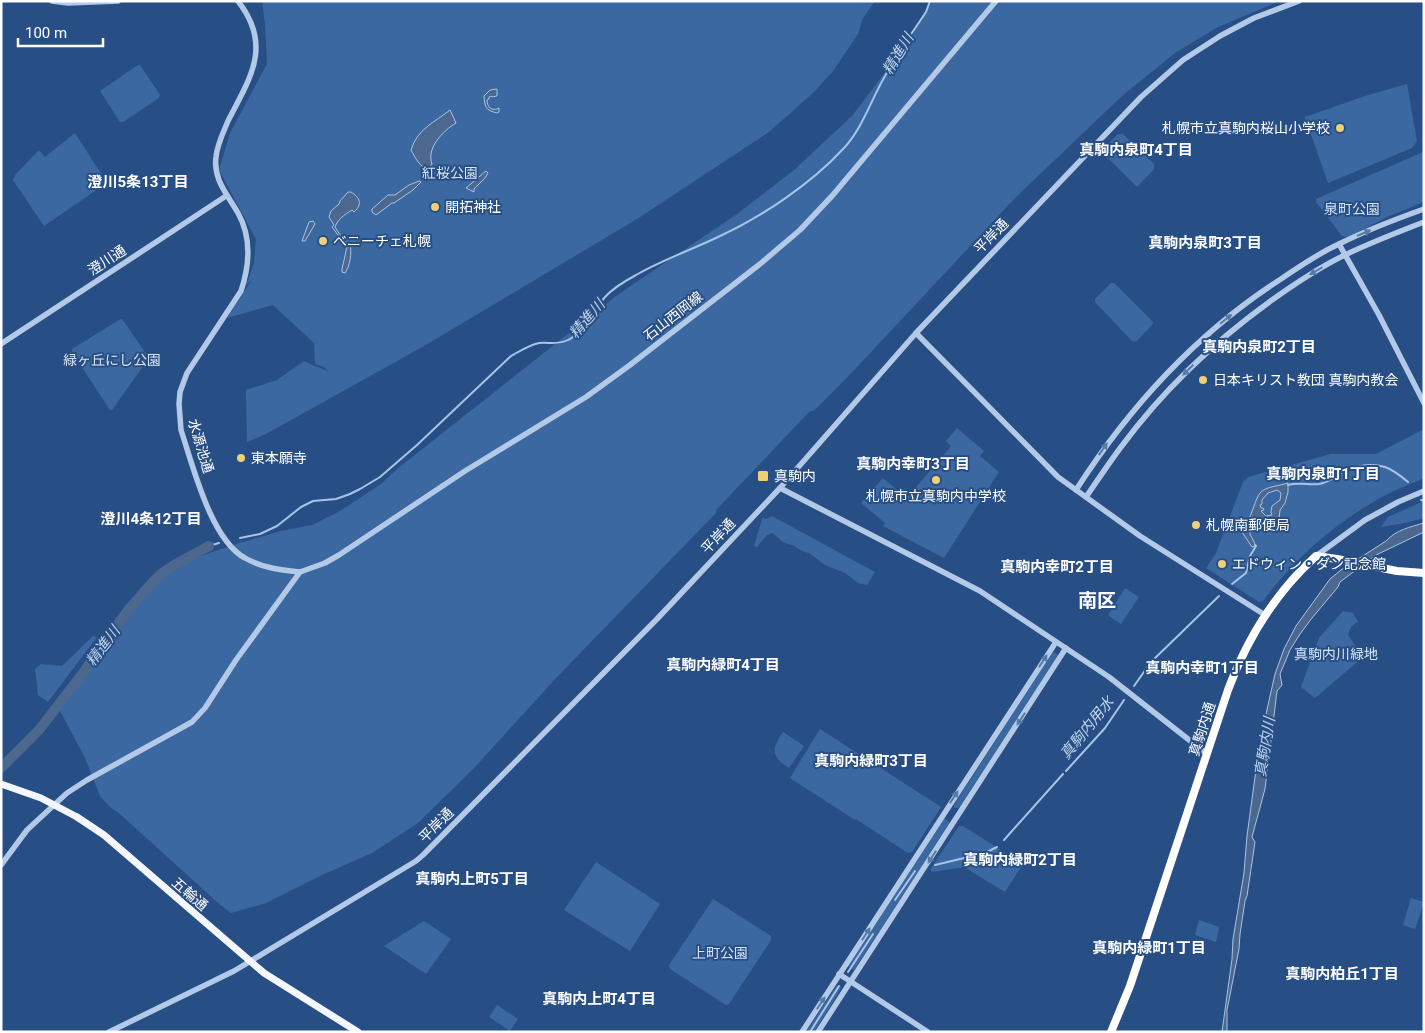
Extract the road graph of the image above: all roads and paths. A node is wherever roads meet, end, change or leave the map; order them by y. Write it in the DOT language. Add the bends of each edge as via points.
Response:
graph roads {
  1 [pos="52,1"];
  2 [pos="118,1"];
  3 [pos="238,1"];
  4 [pos="996,1"];
  5 [pos="1299,1"];
  6 [pos="226,196"];
  7 [pos="1424,209"];
  8 [pos="1424,222"];
  9 [pos="1339,244"];
  10 [pos="1346,254"];
  11 [pos="916,333"];
  12 [pos="1,344"];
  13 [pos="1424,403"];
  14 [pos="780,488"];
  15 [pos="1076,490"];
  16 [pos="1424,491"];
  17 [pos="1086,497"];
  18 [pos="1316,556"];
  19 [pos="300,572"];
  20 [pos="1424,572"];
  21 [pos="1265,615"];
  22 [pos="1056,642"];
  23 [pos="1066,648"];
  24 [pos="1207,754"];
  25 [pos="1,784"];
  26 [pos="1,865"];
  27 [pos="251,961"];
  28 [pos="839,974"];
  29 [pos="850,981"];
  30 [pos="109,1032"];
  31 [pos="358,1032"];
  32 [pos="802,1032"];
  33 [pos="818,1032"];
  34 [pos="928,1032"];
  35 [pos="1111,1032"];
  1 -- 2 [label="street"];
  3 -- 6 [label="street, 水源池通" via="253,26 256,54 251,74 215,158 218,179"];
  4 -- 19 [label="street, 石山西岡線" via="832,196 800,230 760,264 586,397 465,471 339,555"];
  5 -- 11 [label="street, 平岸通" via="1227,32 1168,72"];
  6 -- 12 [label="street, 澄川通"];
  6 -- 19 [label="street, 水源池通" via="246,232 249,247 246,276 241,291 187,374 180,392 180,430 211,518 231,548 244,558 275,570"];
  9 -- 7 [label="street, one-way"];
  8 -- 10 [label="street"];
  9 -- 10 [label="street"];
  15 -- 9 [label="street, one-way" via="1124,422 1197,344 1258,294"];
  10 -- 13 [label="street"];
  10 -- 17 [label="street, one-way" via="1249,316 1208,351 1148,413"];
  11 -- 14 [label="street, 平岸通"];
  11 -- 15 [label="street" via="1052,471"];
  14 -- 22 [label="street" via="980,592"];
  14 -- 27 [label="street, 平岸通" via="654,622 423,855"];
  15 -- 17 [label="street"];
  16 -- 18 [label="street" via="1365,520"];
  17 -- 21 [label="street" via="1140,536"];
  18 -- 20 [label="highway" via="1397,571"];
  18 -- 21 [label="highway, 真駒内通"];
  19 -- 26 [label="street" via="192,722 67,793 23,835"];
  21 -- 24 [label="highway, 真駒内通" via="1235,671"];
  22 -- 23 [label="street"];
  28 -- 22 [label="street, one-way"];
  23 -- 24 [label="street" via="1109,676"];
  23 -- 29 [label="street, one-way"];
  24 -- 35 [label="highway, 真駒内通" via="1130,986"];
  25 -- 27 [label="main road, 五輪通, bridge" via="41,798 104,835"];
  27 -- 30 [label="street, 平岸通"];
  27 -- 31 [label="main road, 五輪通" via="264,973"];
  28 -- 29 [label="street"];
  32 -- 28 [label="street, one-way"];
  29 -- 33 [label="street"];
  29 -- 34 [label="street"];
}
